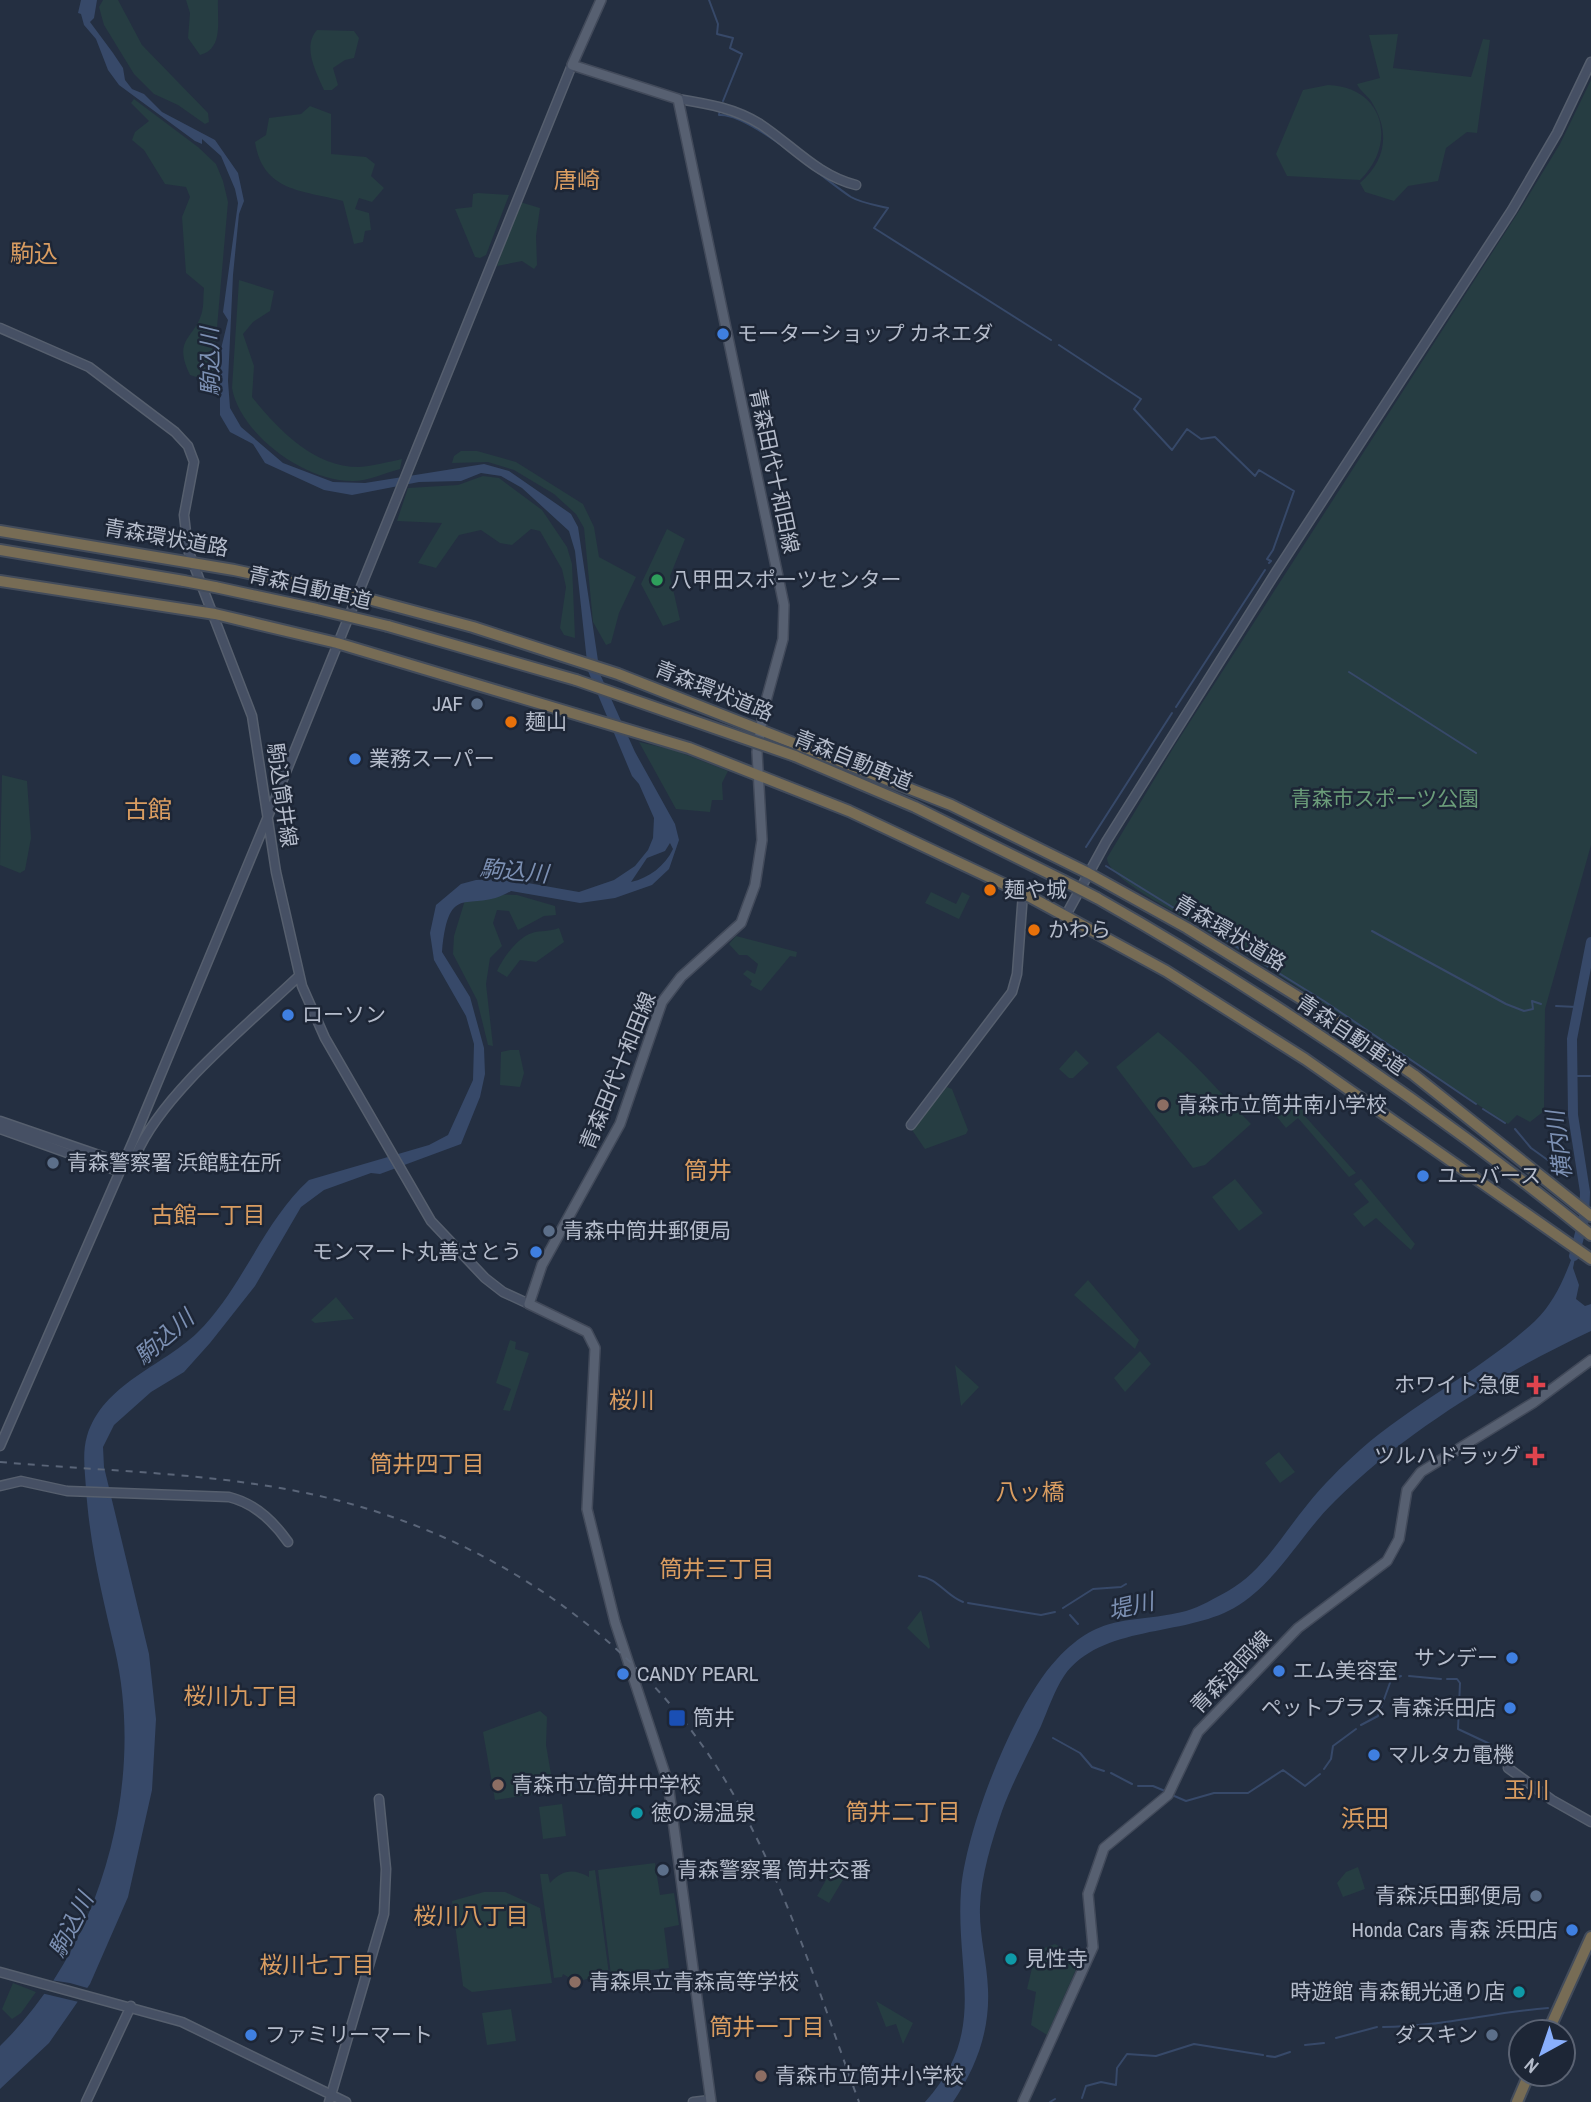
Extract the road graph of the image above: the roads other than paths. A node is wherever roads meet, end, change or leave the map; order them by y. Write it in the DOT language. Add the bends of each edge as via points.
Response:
graph roads {
  1 [pos="601,0"];
  2 [pos="1591,62"];
  3 [pos="572,65"];
  4 [pos="678,99"];
  5 [pos="856,185"];
  6 [pos="0,328"];
  7 [pos="0,531"];
  8 [pos="0,550"];
  9 [pos="192,562"];
  10 [pos="0,581"];
  11 [pos="357,596"];
  12 [pos="215,614"];
  13 [pos="337,643"];
  14 [pos="760,730"];
  15 [pos="758,775"];
  16 [pos="269,814"];
  17 [pos="1088,873"];
  18 [pos="1023,893"];
  19 [pos="1066,915"];
  20 [pos="299,976"];
  21 [pos="0,1121"];
  22 [pos="911,1125"];
  23 [pos="0,1129"];
  24 [pos="136,1155"];
  25 [pos="120,1167"];
  26 [pos="1591,1216"];
  27 [pos="1591,1235"];
  28 [pos="1591,1259"];
  29 [pos="529,1304"];
  30 [pos="1591,1360"];
  31 [pos="0,1446"];
  32 [pos="0,1486"];
  33 [pos="288,1542"];
  34 [pos="1508,1768"];
  35 [pos="379,1799"];
  36 [pos="1591,1822"];
  37 [pos="1591,1937"];
  38 [pos="0,1972"];
  39 [pos="131,2006"];
  40 [pos="1554,2018"];
  41 [pos="330,2099"];
  42 [pos="710,2101"];
  43 [pos="86,2102"];
  44 [pos="346,2102"];
  45 [pos="693,2102"];
  46 [pos="1023,2102"];
  1 -- 3 [label="main road"];
  2 -- 17 [label="street" via="1512,210 1276,572"];
  3 -- 4 [label="main road"];
  3 -- 11 [label="street"];
  4 -- 5 [label="street" via="721,106 746,116 827,173"];
  4 -- 14 [label="main road, 青森田代十和田線" via="784,605 783,639"];
  6 -- 9 [label="street, 駒込筒井線" via="89,368 184,441 194,462 184,515"];
  7 -- 9 [label="highway, 青森環状道路"];
  8 -- 27 [label="highway, 青森自動車道, bridge" via="215,587 388,626 576,680 795,756 925,811 1097,898 1313,1031 1419,1104"];
  9 -- 11 [label="highway, 青森環状道路"];
  9 -- 12 [label="street, 駒込筒井線"];
  10 -- 12 [label="highway"];
  11 -- 13 [label="street"];
  11 -- 14 [label="highway, 青森環状道路" via="577,660"];
  12 -- 13 [label="highway"];
  12 -- 16 [label="street, 駒込筒井線" via="252,716"];
  13 -- 15 [label="highway" via="663,740"];
  13 -- 16 [label="street"];
  14 -- 15 [label="main road, 青森田代十和田線"];
  14 -- 17 [label="highway, 青森環状道路" via="951,805"];
  15 -- 18 [label="highway" via="849,811"];
  15 -- 29 [label="main road, 青森田代十和田線" via="762,840 755,885 741,923 681,977 662,1002 620,1124 542,1265"];
  16 -- 20 [label="street, 駒込筒井線" via="276,872"];
  16 -- 25 [label="street"];
  17 -- 19 [label="street"];
  17 -- 26 [label="highway, 青森環状道路" via="1187,928 1363,1038"];
  18 -- 19 [label="highway"];
  18 -- 22 [label="street" via="1012,992"];
  19 -- 28 [label="highway" via="1268,1035"];
  20 -- 24 [label="street" via="190,1081"];
  20 -- 29 [label="street, 駒込筒井線" via="319,1028 425,1212 458,1254 503,1292"];
  21 -- 25 [label="street"];
  23 -- 25 [label="street"];
  25 -- 31 [label="street"];
  29 -- 42 [label="main road" via="587,1332 595,1348 587,1509 615,1622 668,1783"];
  30 -- 46 [label="main road, 青森浪岡線" via="1529,1406 1421,1472 1407,1490 1399,1539 1387,1561 1298,1628 1198,1732 1168,1795 1104,1848 1088,1894 1094,1940 1091,1952"];
  32 -- 33 [label="street" via="26,1481 82,1492 238,1500 263,1515"];
  34 -- 36 [label="street"];
  35 -- 41 [label="street" via="386,1877 384,1914"];
  37 -- 40 [label="highway"];
  38 -- 39 [label="street"];
  39 -- 41 [label="street" via="208,2032"];
  39 -- 43 [label="street"];
  41 -- 44 [label="street"];
  42 -- 45 [label="street"];
}
